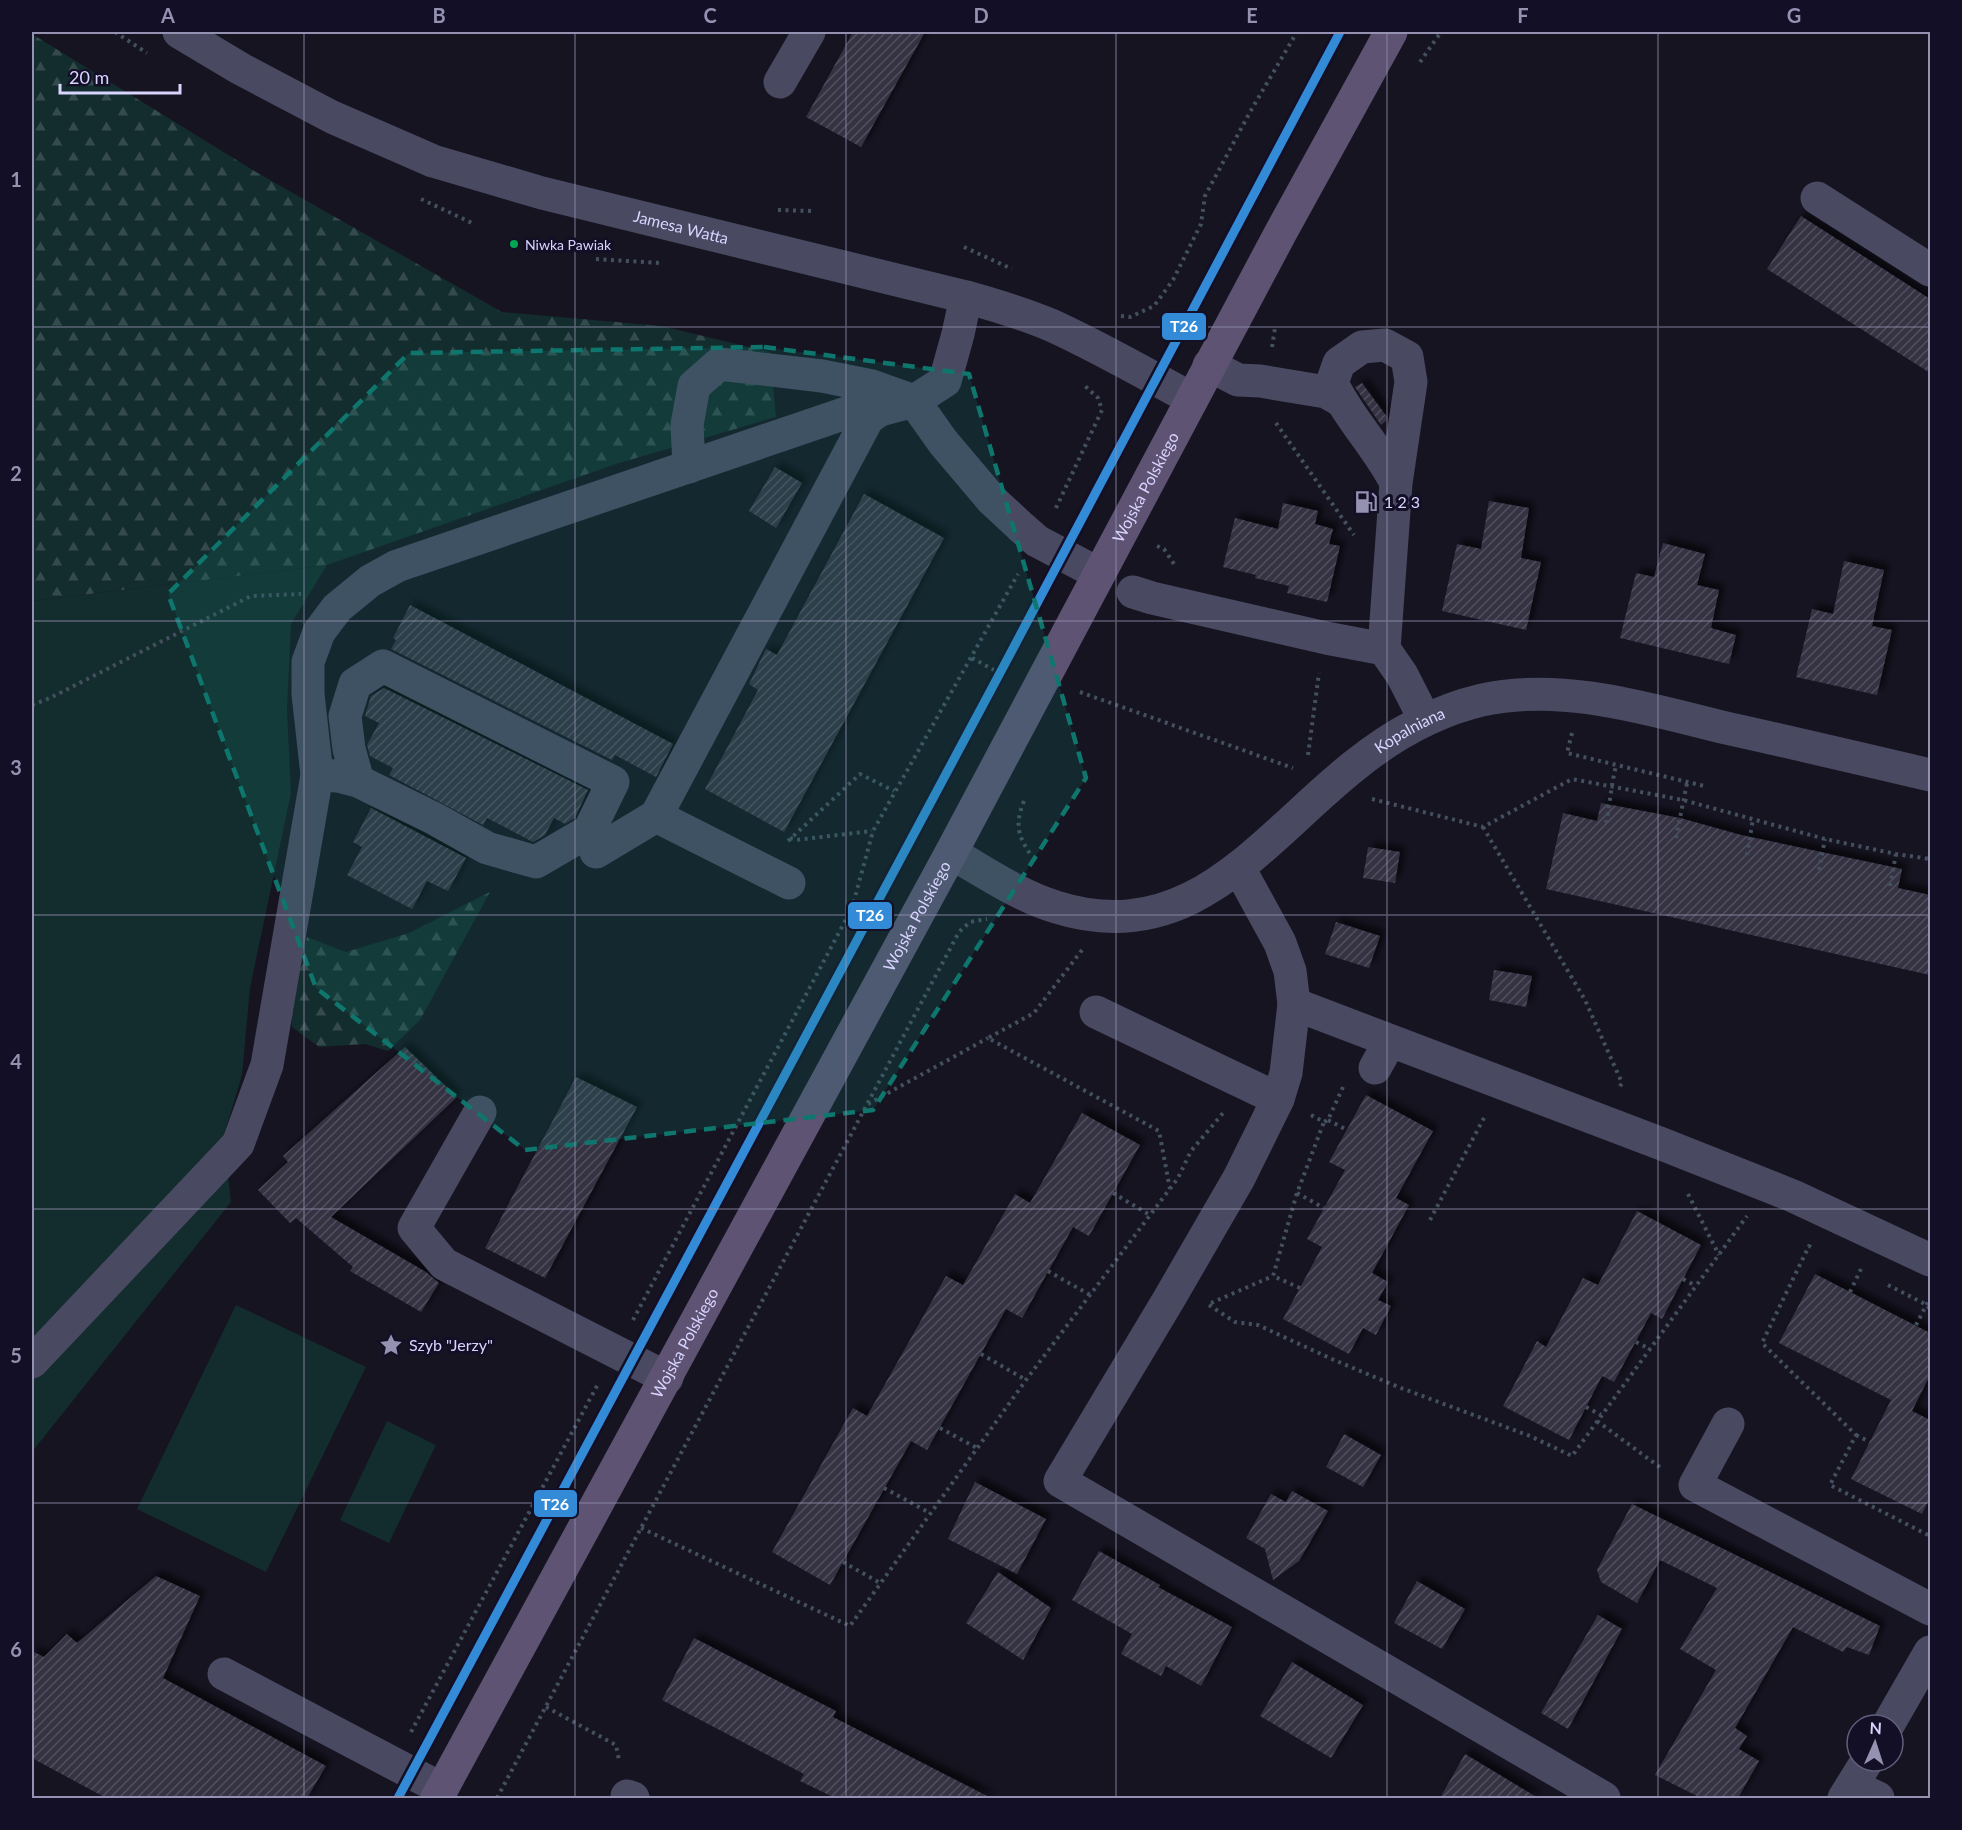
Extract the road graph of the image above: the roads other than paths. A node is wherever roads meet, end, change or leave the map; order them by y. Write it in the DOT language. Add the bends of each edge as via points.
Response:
graph roads {
  1 [pos="179,32"];
  2 [pos="808,32"];
  3 [pos="1391,32"];
  4 [pos="780,82"];
  5 [pos="1817,198"];
  6 [pos="1930,270"];
  7 [pos="966,297"];
  8 [pos="1209,365"];
  9 [pos="1192,399"];
  10 [pos="1340,400"];
  11 [pos="914,401"];
  12 [pos="868,418"];
  13 [pos="688,467"];
  14 [pos="1396,483"];
  15 [pos="1099,574"];
  16 [pos="1133,592"];
  17 [pos="1384,649"];
  18 [pos="1425,720"];
  19 [pos="317,775"];
  20 [pos="1930,775"];
  21 [pos="358,781"];
  22 [pos="656,816"];
  23 [pos="596,852"];
  24 [pos="951,853"];
  25 [pos="1239,868"];
  26 [pos="780,878"];
  27 [pos="1294,1004"];
  28 [pos="1095,1012"];
  29 [pos="1278,1099"];
  30 [pos="480,1112"];
  31 [pos="1930,1260"];
  32 [pos="32,1362"];
  33 [pos="667,1378"];
  34 [pos="1728,1424"];
  35 [pos="1930,1609"];
  36 [pos="1930,1652"];
  37 [pos="224,1674"];
  38 [pos="1895,1713"];
  39 [pos="439,1794"];
  40 [pos="1604,1798"];
  1 -- 7 [label="street, Jamesa Watta" via="332,117 433,160 574,201"];
  2 -- 4 [label="street"];
  3 -- 8 [label="main road, Wojska Polskiego"];
  5 -- 6 [label="street"];
  7 -- 9 [label="street, Jamesa Watta" via="1052,326"];
  7 -- 11 [label="street" via="945,381"];
  8 -- 9 [label="main road, Wojska Polskiego"];
  8 -- 10 [label="street" via="1238,380 1326,392"];
  9 -- 15 [label="main road, Wojska Polskiego"];
  10 -- 14 [label="street"];
  10 -- 14 [label="street" via="1332,382 1339,363 1362,347 1385,345 1407,357 1411,382"];
  11 -- 12 [label="street" via="880,410"];
  11 -- 13 [label="street" via="872,386 822,376 719,364 694,386 687,425"];
  11 -- 15 [label="street" via="992,500 1037,541"];
  12 -- 13 [label="street" via="849,412"];
  12 -- 22 [label="street"];
  13 -- 19 [label="street" via="398,566 370,581 337,608 319,632 308,662"];
  14 -- 17 [label="street"];
  15 -- 24 [label="main road, Wojska Polskiego"];
  16 -- 17 [label="street"];
  17 -- 18 [label="street"];
  18 -- 20 [label="street, Kopalniana" via="1483,700 1553,694 1651,710"];
  18 -- 25 [label="street, Kopalniana" via="1384,743 1353,767 1314,783"];
  19 -- 21 [label="street"];
  19 -- 32 [label="street" via="267,1065 238,1144"];
  21 -- 21 [label="street" via="487,848 536,862 589,831 612,782 383,666 355,684 345,717"];
  22 -- 23 [label="street"];
  22 -- 26 [label="street"];
  24 -- 25 [label="street, Kopalniana" via="1038,901 1105,916 1155,913 1212,887"];
  24 -- 33 [label="main road, Wojska Polskiego"];
  25 -- 27 [label="street" via="1280,943 1290,971"];
  27 -- 29 [label="street" via="1286,1073"];
  27 -- 31 [label="street" via="1382,1055 1502,1083 1769,1187"];
  28 -- 29 [label="street"];
  29 -- 40 [label="street" via="1170,1299 1060,1481"];
  30 -- 33 [label="street" via="414,1228 444,1264"];
  33 -- 39 [label="main road, Wojska Polskiego"];
  34 -- 35 [label="street" via="1695,1485"];
  36 -- 38 [label="street"];
  37 -- 39 [label="street" via="394,1763"];
}
